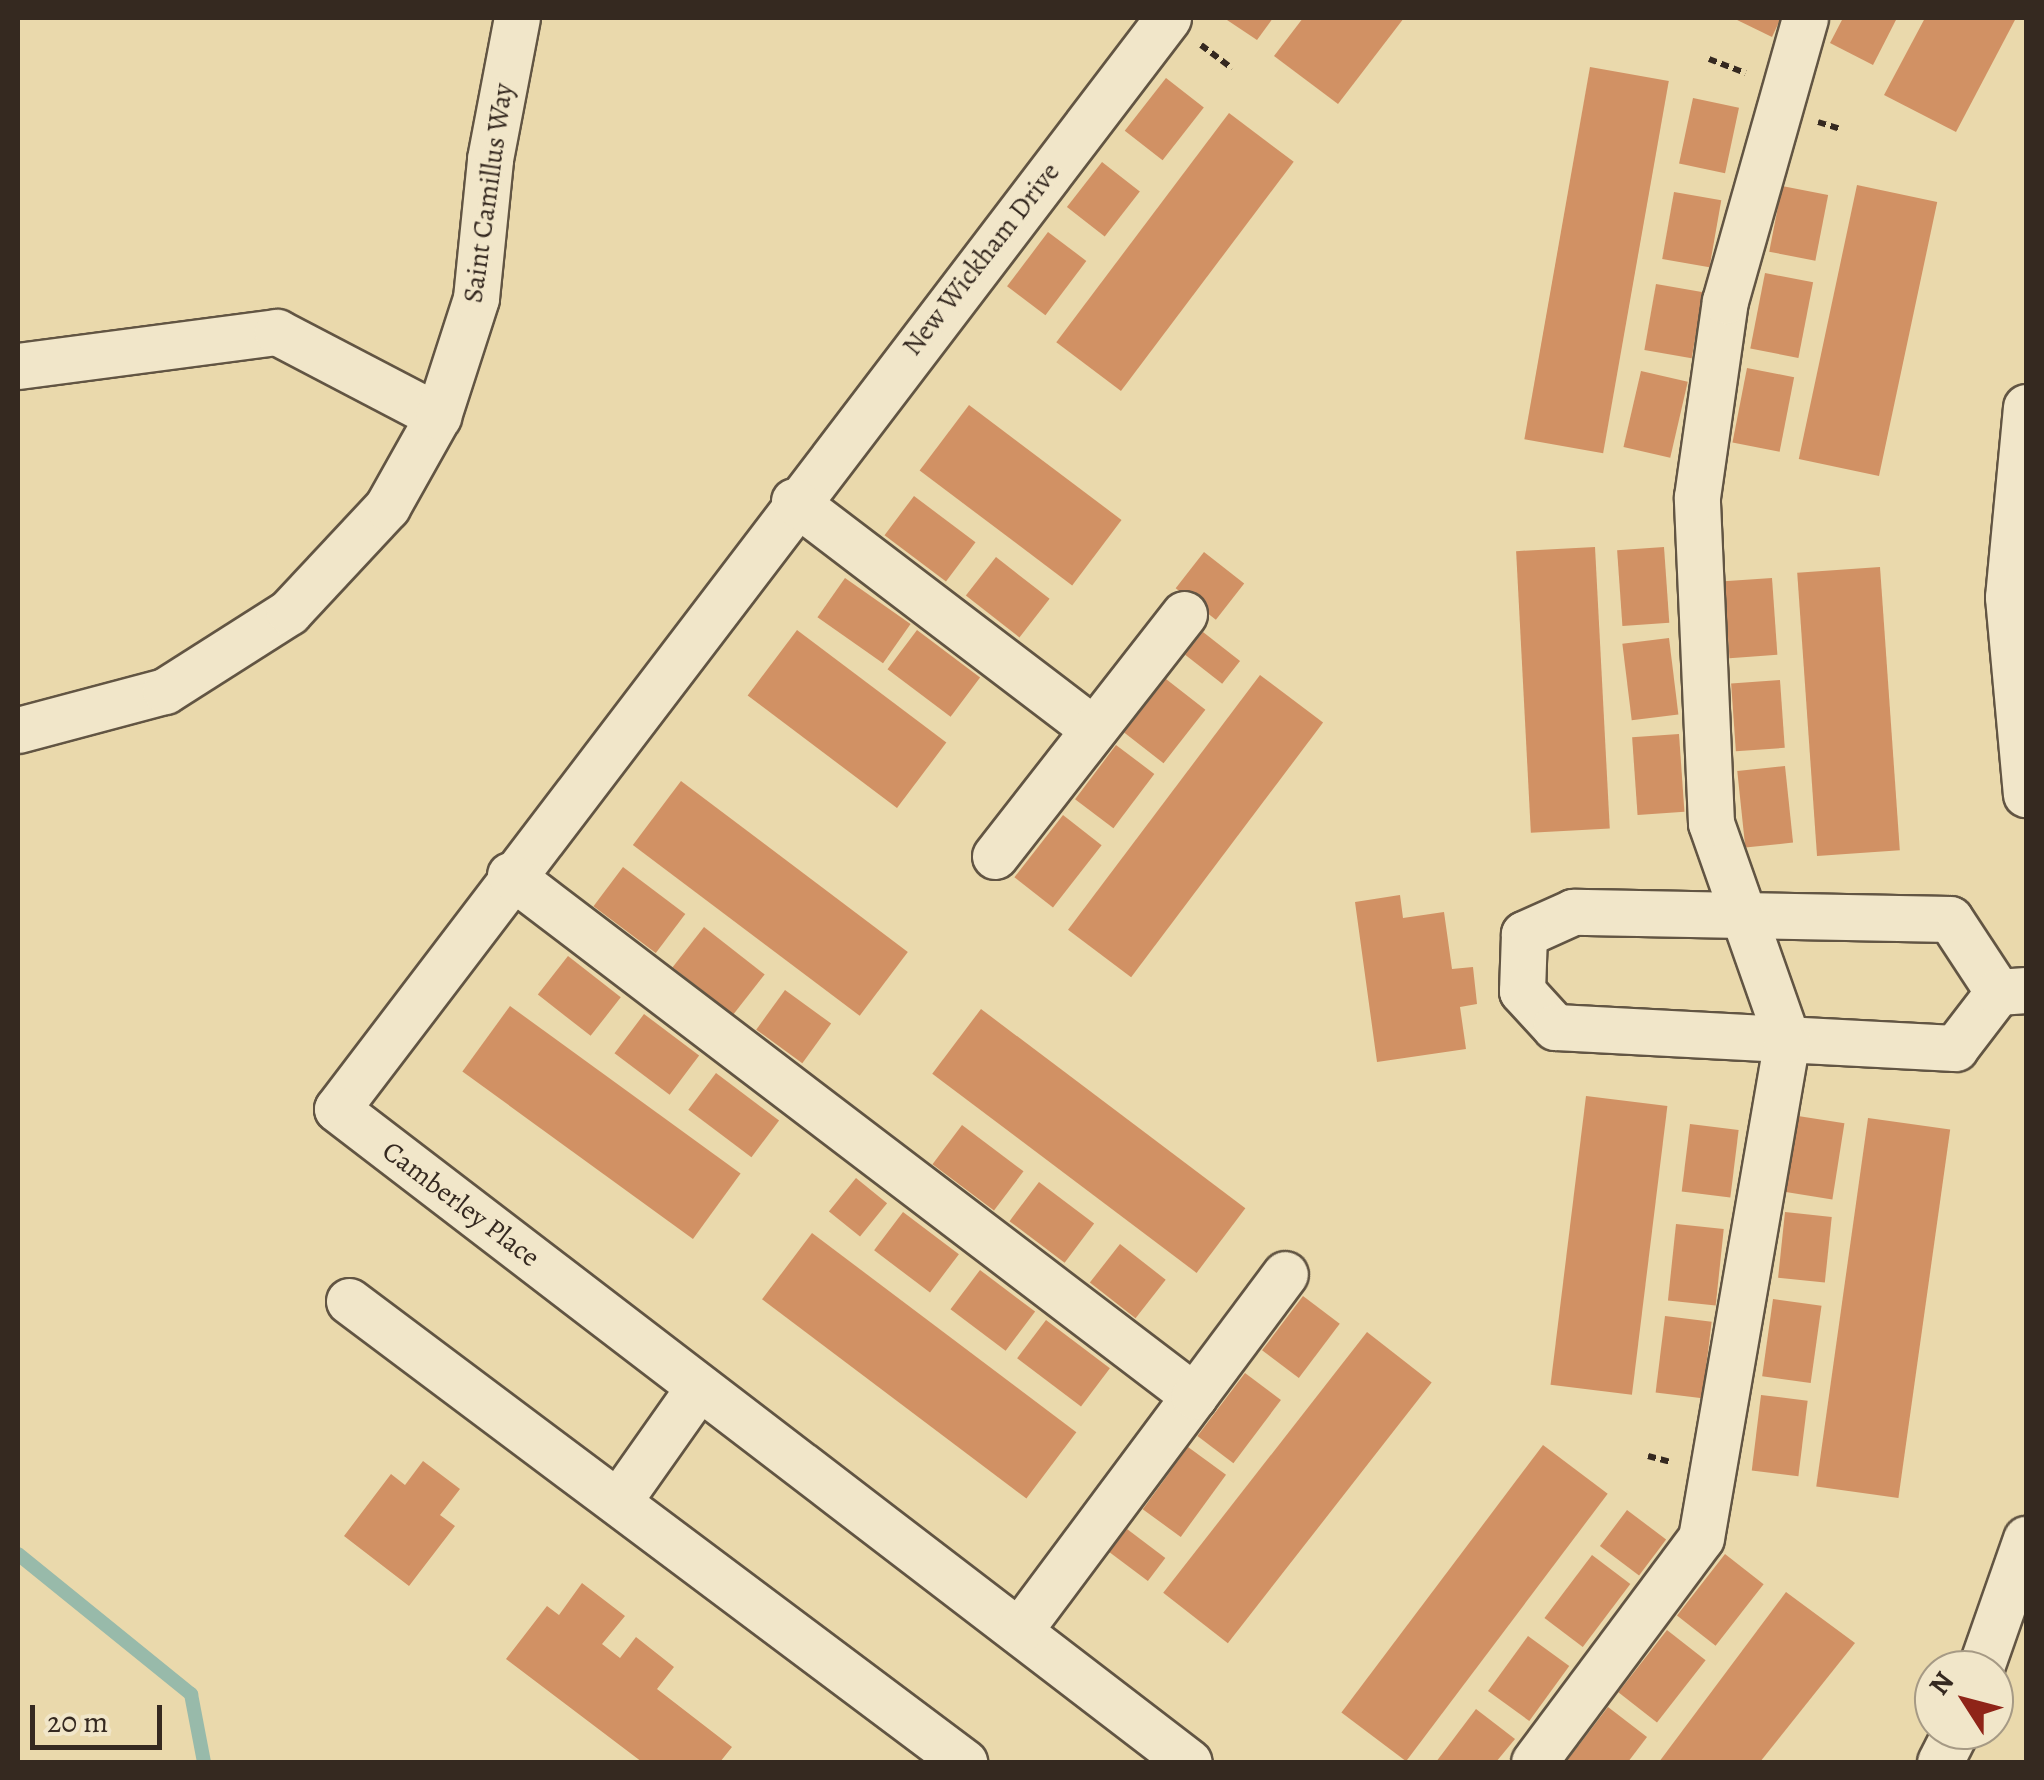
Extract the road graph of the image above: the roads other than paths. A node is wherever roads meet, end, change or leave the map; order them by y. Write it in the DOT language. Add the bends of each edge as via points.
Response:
graph roads {
  1 [pos="517,18"];
  2 [pos="1168,18"];
  3 [pos="1806,18"];
  4 [pos="18,366"];
  5 [pos="2026,407"];
  6 [pos="438,416"];
  7 [pos="794,500"];
  8 [pos="1184,614"];
  9 [pos="18,730"];
  10 [pos="1093,730"];
  11 [pos="2026,794"];
  12 [pos="995,856"];
  13 [pos="510,875"];
  14 [pos="1744,910"];
  15 [pos="2012,991"];
  16 [pos="1787,1040"];
  17 [pos="1285,1274"];
  18 [pos="349,1301"];
  19 [pos="699,1386"];
  20 [pos="1194,1396"];
  21 [pos="620,1498"];
  22 [pos="2026,1538"];
  23 [pos="1018,1630"];
  24 [pos="1987,1650"];
  25 [pos="964,1762"];
  26 [pos="1189,1762"];
  27 [pos="1534,1762"];
  1 -- 6 [label="street, Saint Camillus Way" via="490,159 476,298"];
  2 -- 7 [label="street, New Wickham Drive"];
  3 -- 14 [label="street" via="1725,301 1697,496 1711,824"];
  4 -- 6 [label="street" via="277,332"];
  5 -- 11 [label="street" via="2008,596"];
  6 -- 9 [label="street, Saint Camillus Way" via="387,507 289,612 165,691"];
  7 -- 10 [label="street"];
  7 -- 13 [label="street, Camberley Place"];
  8 -- 10 [label="street"];
  10 -- 12 [label="street"];
  13 -- 19 [label="street, Camberley Place" via="337,1110"];
  13 -- 20 [label="street"];
  14 -- 15 [label="street" via="1950,918"];
  14 -- 16 [label="street"];
  14 -- 16 [label="street" via="1573,912 1524,934 1522,991 1555,1027"];
  15 -- 16 [label="street" via="1956,1048"];
  16 -- 27 [label="street" via="1701,1538"];
  17 -- 20 [label="street"];
  18 -- 21 [label="street"];
  19 -- 21 [label="street"];
  19 -- 23 [label="street, Camberley Place"];
  20 -- 23 [label="street"];
  21 -- 25 [label="street"];
  22 -- 24 [label="street"];
  23 -- 26 [label="street, Camberley Place"];
}
